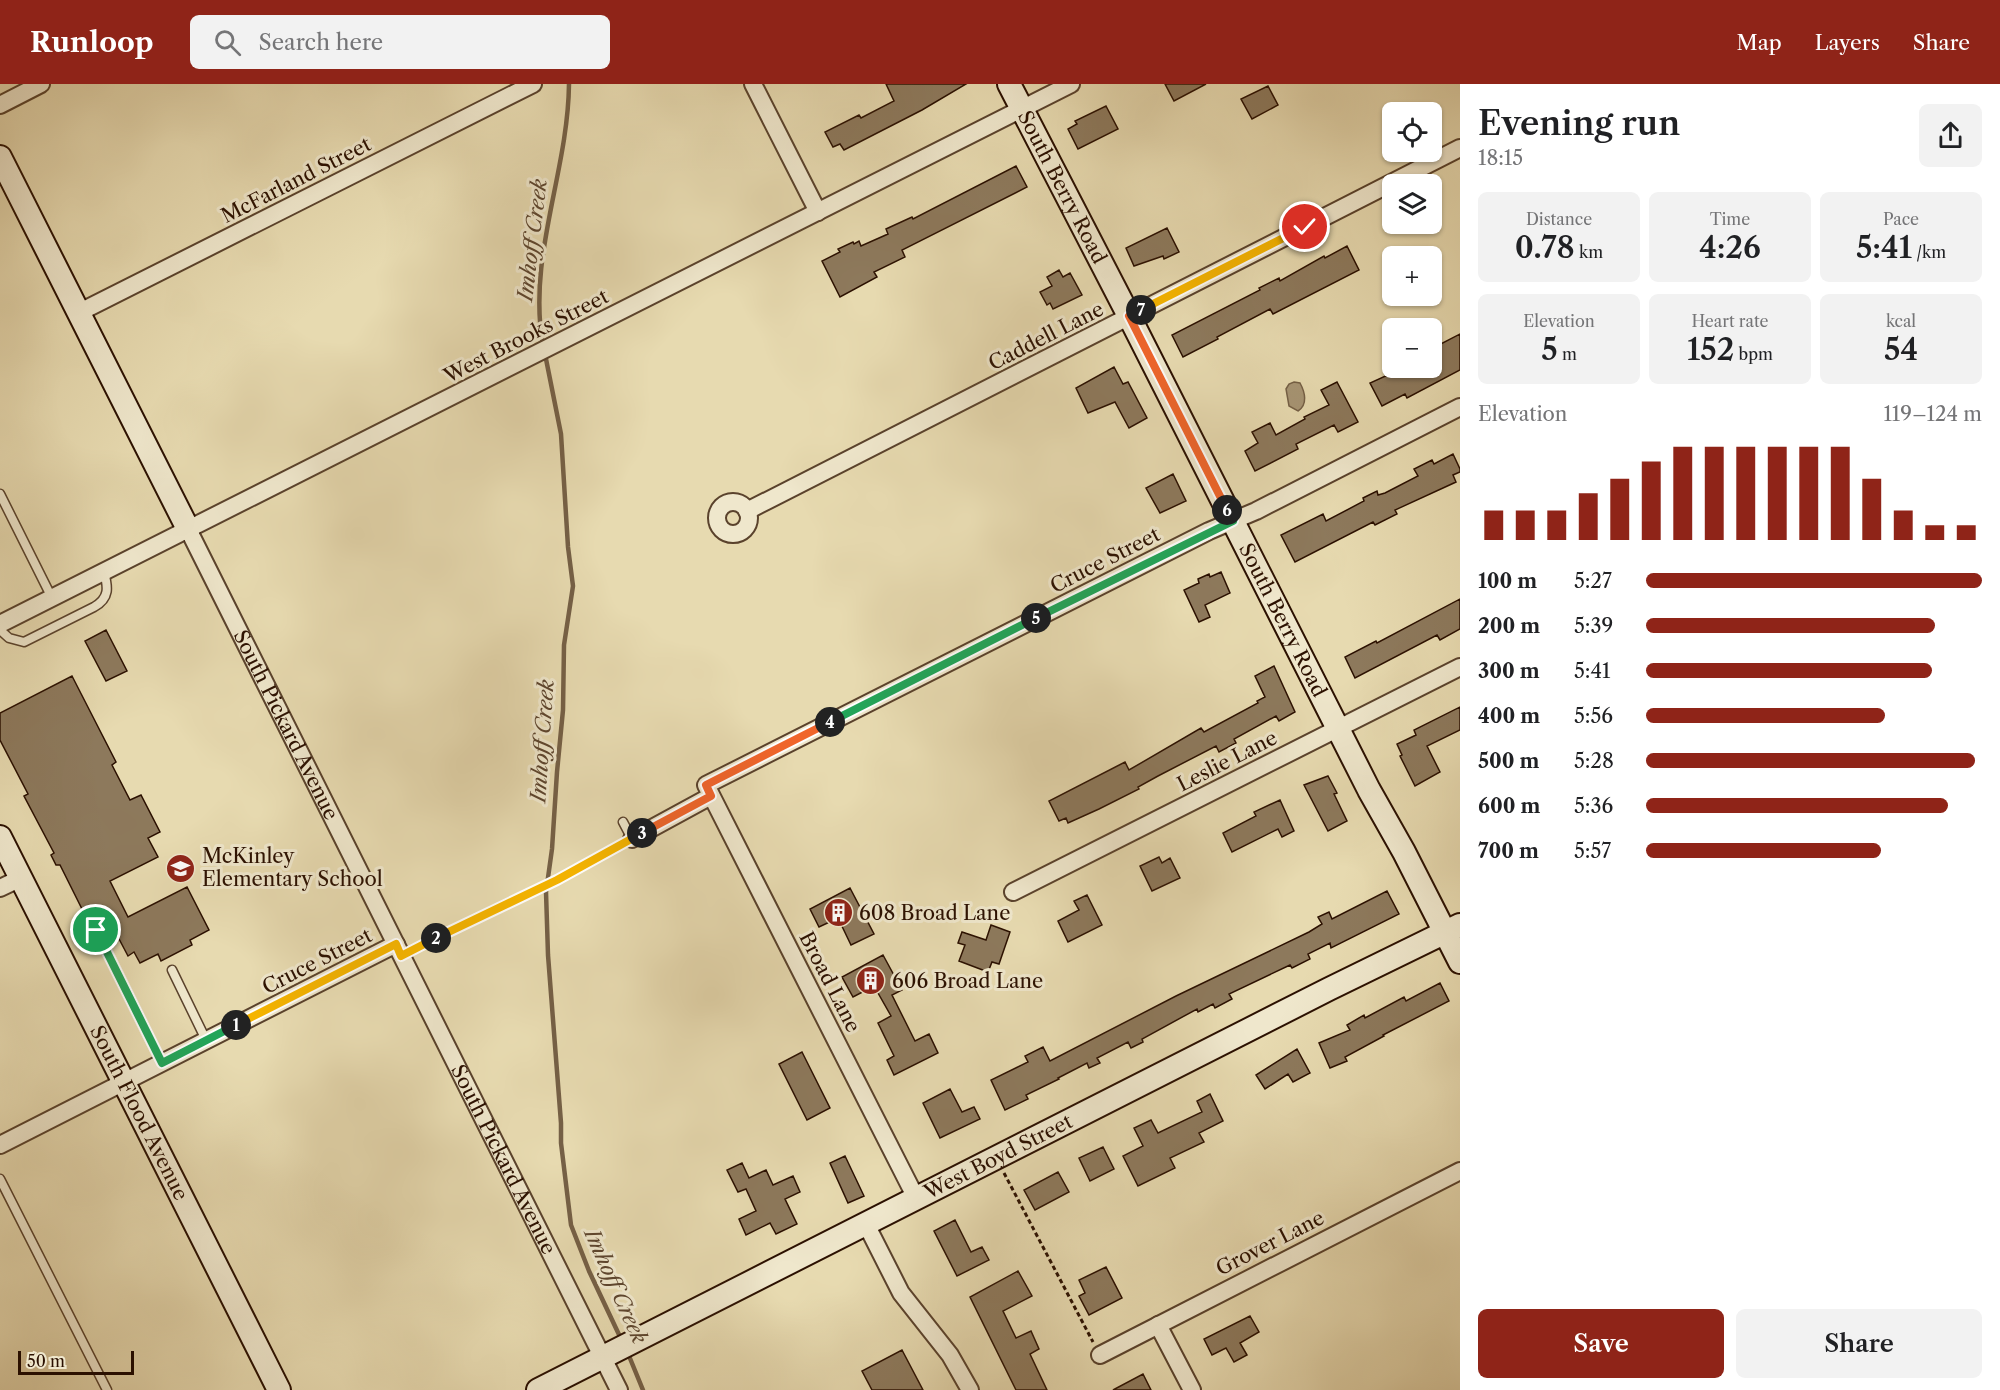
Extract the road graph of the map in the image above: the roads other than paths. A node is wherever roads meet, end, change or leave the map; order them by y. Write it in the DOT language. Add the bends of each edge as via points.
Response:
graph roads {
  1 [pos="41,84"];
  2 [pos="533,84"];
  3 [pos="753,84"];
  4 [pos="1009,84"];
  5 [pos="1071,84"];
  6 [pos="0,105"];
  7 [pos="1022,109"];
  8 [pos="1460,148"];
  9 [pos="0,157"];
  10 [pos="818,212"];
  11 [pos="78,314"];
  12 [pos="1129,316"];
  13 [pos="1460,407"];
  14 [pos="0,494"];
  15 [pos="747,511"];
  16 [pos="1233,521"];
  17 [pos="188,529"];
  18 [pos="104,572"];
  19 [pos="52,598"];
  20 [pos="0,624"];
  21 [pos="0,630"];
  22 [pos="1460,667"];
  23 [pos="1338,729"];
  24 [pos="708,790"];
  25 [pos="623,822"];
  26 [pos="0,837"];
  27 [pos="632,839"];
  28 [pos="21,878"];
  29 [pos="0,888"];
  30 [pos="1013,892"];
  31 [pos="1453,929"];
  32 [pos="96,930"];
  33 [pos="398,950"];
  34 [pos="1460,962"];
  35 [pos="172,970"];
  36 [pos="206,1040"];
  37 [pos="162,1063"];
  38 [pos="124,1082"];
  39 [pos="0,1145"];
  40 [pos="1460,1171"];
  41 [pos="0,1179"];
  42 [pos="916,1198"];
  43 [pos="866,1224"];
  44 [pos="1158,1325"];
  45 [pos="1100,1354"];
  46 [pos="606,1356"];
  47 [pos="107,1390"];
  48 [pos="279,1390"];
  49 [pos="538,1390"];
  50 [pos="619,1390"];
  51 [pos="970,1390"];
  52 [pos="1192,1390"];
  1 -- 6 [label="street"];
  2 -- 11 [label="street, McFarland Street"];
  3 -- 10 [label="street"];
  4 -- 7 [label="street, South Berry Road"];
  5 -- 7 [label="street, West Brooks Street"];
  7 -- 10 [label="street, West Brooks Street"];
  7 -- 12 [label="street, South Berry Road"];
  8 -- 12 [label="street, Caddell Lane"];
  9 -- 11 [label="street, South Pickard Avenue"];
  10 -- 17 [label="street, West Brooks Street"];
  11 -- 17 [label="street, South Pickard Avenue"];
  12 -- 15 [label="street, Caddell Lane"];
  12 -- 16 [label="street, South Berry Road"];
  13 -- 16 [label="street, Cruce Street"];
  14 -- 19 [label="lane"];
  16 -- 23 [label="street, South Berry Road"];
  16 -- 24 [label="street, Cruce Street"];
  17 -- 18 [label="street, West Brooks Street"];
  17 -- 33 [label="street, South Pickard Avenue"];
  18 -- 19 [label="street, West Brooks Street"];
  18 -- 21 [label="lane" via="106,592 102,602 94,607 24,642 9,638"];
  19 -- 20 [label="street, West Brooks Street"];
  22 -- 23 [label="street, Leslie Lane"];
  23 -- 30 [label="street, Leslie Lane"];
  23 -- 31 [label="street, South Berry Road"];
  24 -- 27 [label="street, Cruce Street"];
  24 -- 42 [label="street, Broad Lane"];
  25 -- 27 [label="lane"];
  26 -- 28 [label="street, South Flood Avenue"];
  28 -- 29 [label="street"];
  28 -- 38 [label="street, South Flood Avenue"];
  31 -- 34 [label="street, South Berry Road"];
  31 -- 42 [label="street, West Boyd Street"];
  32 -- 37 [label="lane"];
  33 -- 36 [label="street, Cruce Street"];
  33 -- 46 [label="street, South Pickard Avenue"];
  35 -- 36 [label="lane"];
  36 -- 37 [label="street, Cruce Street"];
  37 -- 38 [label="street, Cruce Street"];
  38 -- 39 [label="street, Cruce Street"];
  38 -- 48 [label="street, South Flood Avenue"];
  40 -- 44 [label="street, Grover Lane"];
  41 -- 47 [label="lane"];
  42 -- 43 [label="street, West Boyd Street"];
  43 -- 46 [label="street, West Boyd Street"];
  43 -- 51 [label="street" via="901,1293 950,1354"];
  44 -- 45 [label="street, Grover Lane"];
  44 -- 52 [label="street"];
  46 -- 49 [label="street, West Boyd Street"];
  46 -- 50 [label="street, South Pickard Avenue"];
}
